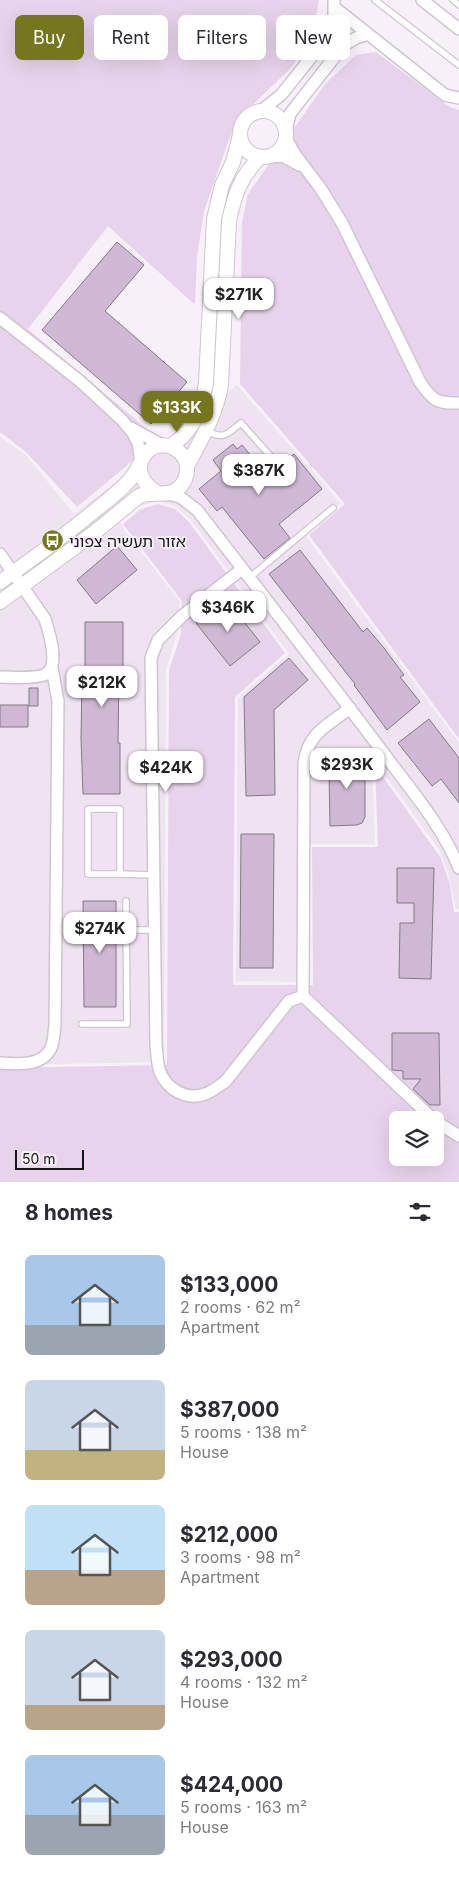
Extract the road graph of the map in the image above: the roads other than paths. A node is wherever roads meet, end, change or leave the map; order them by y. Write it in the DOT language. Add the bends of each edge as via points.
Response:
graph roads {
  1 [pos="375,0"];
  2 [pos="453,0"];
  3 [pos="429,2"];
  4 [pos="334,4"];
  5 [pos="459,5"];
  6 [pos="459,29"];
  7 [pos="368,34"];
  8 [pos="459,66"];
  9 [pos="459,98"];
  10 [pos="262,110"];
  11 [pos="286,134"];
  12 [pos="240,135"];
  13 [pos="264,157"];
  14 [pos="305,169"];
  15 [pos="0,318"];
  16 [pos="459,403"];
  17 [pos="127,426"];
  18 [pos="207,431"];
  19 [pos="166,446"];
  20 [pos="273,459"];
  21 [pos="141,463"];
  22 [pos="187,471"];
  23 [pos="160,493"];
  24 [pos="333,508"];
  25 [pos="197,510"];
  26 [pos="0,554"];
  27 [pos="12,573"];
  28 [pos="246,573"];
  29 [pos="0,582"];
  30 [pos="23,586"];
  31 [pos="0,602"];
  32 [pos="52,668"];
  33 [pos="0,677"];
  34 [pos="350,708"];
  35 [pos="459,868"];
  36 [pos="120,874"];
  37 [pos="154,875"];
  38 [pos="126,901"];
  39 [pos="126,930"];
  40 [pos="154,930"];
  41 [pos="303,996"];
  42 [pos="82,1024"];
  43 [pos="0,1063"];
  44 [pos="425,1111"];
  45 [pos="444,1125"];
  46 [pos="458,1133"];
  1 -- 8 [label="lane"];
  2 -- 5 [label="lane"];
  3 -- 6 [label="street"];
  4 -- 7 [label="street"];
  4 -- 10 [label="street" via="329,35 281,95"];
  7 -- 9 [label="street" via="445,95"];
  7 -- 11 [label="street" via="344,45 290,114"];
  10 -- 11 [label="street" via="270,111 283,121"];
  10 -- 12 [label="street" via="247,116"];
  11 -- 13 [label="street" via="283,146 276,154"];
  11 -- 14 [label="street"];
  12 -- 13 [label="street" via="246,150"];
  12 -- 19 [label="street" via="234,162 222,185 214,220 204,396 188,433"];
  13 -- 14 [label="street" via="283,156"];
  13 -- 18 [label="street" via="242,178 231,212 221,385"];
  14 -- 16 [label="street" via="342,223 420,382 436,401"];
  15 -- 17 [label="street" via="81,382"];
  17 -- 19 [label="street"];
  17 -- 21 [label="street" via="138,443"];
  18 -- 20 [label="lane" via="224,436 241,423"];
  18 -- 22 [label="street"];
  19 -- 21 [label="street" via="150,450"];
  19 -- 22 [label="street" via="182,454"];
  21 -- 23 [label="street" via="140,476 146,486"];
  21 -- 27 [label="street" via="127,484"];
  22 -- 23 [label="street" via="178,489"];
  22 -- 25 [label="street" via="188,493"];
  23 -- 25 [label="street" via="180,497"];
  23 -- 30 [label="street" via="147,492 138,496"];
  24 -- 28 [label="lane"];
  25 -- 28 [label="street"];
  26 -- 27 [label="street"];
  27 -- 29 [label="street"];
  27 -- 30 [label="street"];
  28 -- 34 [label="street"];
  28 -- 37 [label="street" via="182,616 158,640 151,658"];
  30 -- 31 [label="street"];
  30 -- 32 [label="street" via="45,619"];
  32 -- 33 [label="street" via="44,675"];
  32 -- 43 [label="street" via="58,701 55,1025 50,1049 45,1056 23,1064"];
  34 -- 35 [label="street" via="440,830"];
  34 -- 41 [label="street" via="314,736 305,753"];
  36 -- 36 [label="lane" via="88,874 88,809 120,809"];
  36 -- 37 [label="lane"];
  37 -- 40 [label="street"];
  38 -- 39 [label="lane"];
  39 -- 40 [label="lane"];
  39 -- 42 [label="lane" via="126,1024"];
  40 -- 41 [label="street" via="159,1070 169,1087 180,1094 203,1095 225,1082 289,1001"];
  41 -- 44 [label="street"];
  45 -- 46 [label="street"];
}
